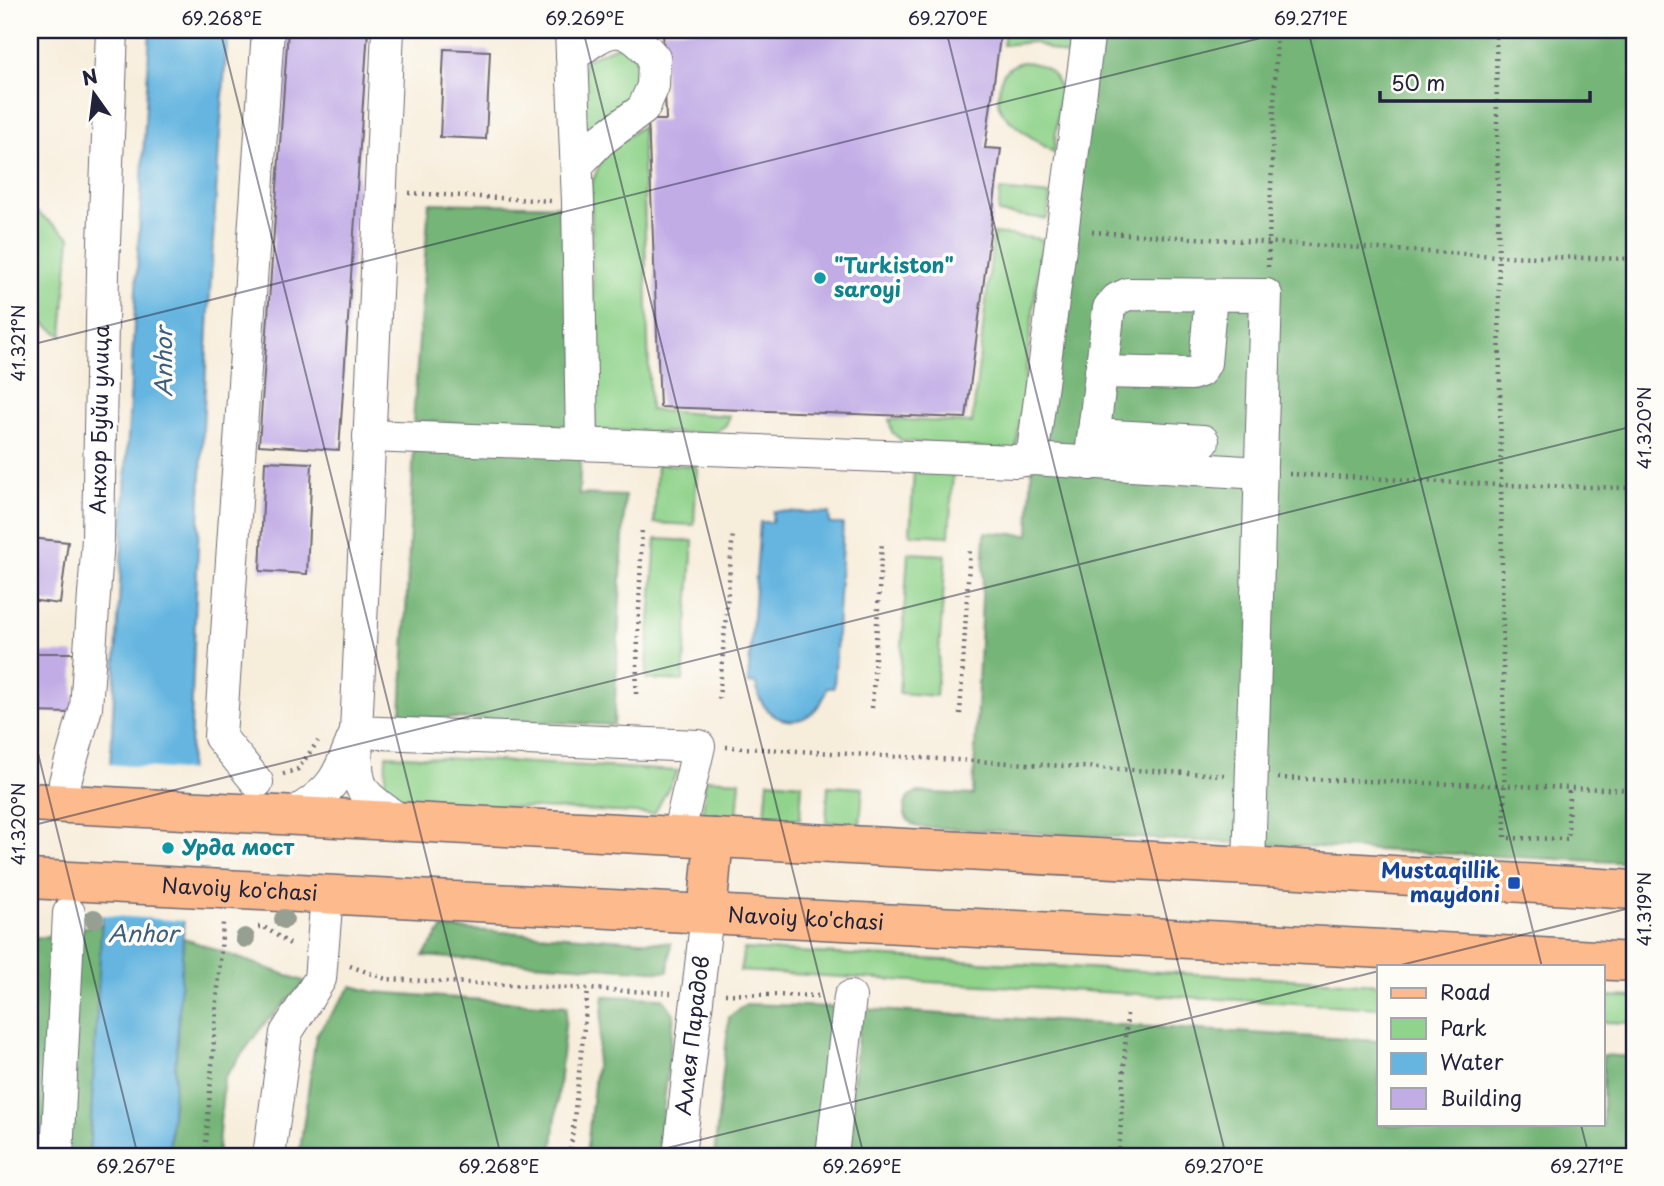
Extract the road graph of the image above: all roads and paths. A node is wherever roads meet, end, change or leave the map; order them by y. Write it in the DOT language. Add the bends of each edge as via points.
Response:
graph roads {
  1 [pos="112,30"];
  2 [pos="268,30"];
  3 [pos="388,30"];
  4 [pos="1089,30"];
  5 [pos="1277,30"];
  6 [pos="1496,30"];
  7 [pos="571,43"];
  8 [pos="577,165"];
  9 [pos="380,192"];
  10 [pos="578,202"];
  11 [pos="1063,231"];
  12 [pos="1269,243"];
  13 [pos="1497,256"];
  14 [pos="1634,259"];
  15 [pos="1211,295"];
  16 [pos="1266,295"];
  17 [pos="1101,372"];
  18 [pos="369,436"];
  19 [pos="1203,441"];
  20 [pos="582,444"];
  21 [pos="1092,450"];
  22 [pos="1032,459"];
  23 [pos="1261,473"];
  24 [pos="1500,485"];
  25 [pos="1634,488"];
  26 [pos="642,527"];
  27 [pos="733,532"];
  28 [pos="881,541"];
  29 [pos="970,547"];
  30 [pos="636,694"];
  31 [pos="719,699"];
  32 [pos="872,708"];
  33 [pos="960,714"];
  34 [pos="356,732"];
  35 [pos="699,746"];
  36 [pos="1252,777"];
  37 [pos="1504,786"];
  38 [pos="1569,789"];
  39 [pos="1634,790"];
  40 [pos="256,798"];
  41 [pos="60,804"];
  42 [pos="293,814"];
  43 [pos="401,821"];
  44 [pos="696,837"];
  45 [pos="1249,866"];
  46 [pos="30,879"];
  47 [pos="1634,890"];
  48 [pos="327,895"];
  49 [pos="75,898"];
  50 [pos="245,914"];
  51 [pos="706,914"];
  52 [pos="322,956"];
  53 [pos="1634,962"];
  54 [pos="588,990"];
  55 [pos="697,993"];
  56 [pos="850,997"];
  57 [pos="1127,1014"];
  58 [pos="57,1156"];
  59 [pos="205,1156"];
  60 [pos="269,1156"];
  61 [pos="570,1156"];
  62 [pos="679,1156"];
  63 [pos="832,1156"];
  64 [pos="1119,1156"];
  1 -- 41 [label="street, Анхор Буйи улица" via="98,538 86,708"];
  2 -- 40 [label="street" via="220,737"];
  3 -- 9 [label="street"];
  4 -- 11 [label="street"];
  5 -- 12 [label="path"];
  6 -- 13 [label="path"];
  7 -- 8 [label="street"];
  7 -- 8 [label="street" via="619,31 639,40 654,58 653,86 643,109"];
  8 -- 10 [label="street"];
  9 -- 10 [label="path"];
  9 -- 18 [label="street"];
  10 -- 20 [label="street"];
  11 -- 12 [label="path"];
  11 -- 22 [label="street"];
  12 -- 13 [label="path"];
  12 -- 16 [label="path"];
  13 -- 14 [label="path"];
  13 -- 24 [label="path"];
  15 -- 16 [label="street"];
  15 -- 17 [label="street" via="1128,294 1117,299 1109,308"];
  15 -- 17 [label="street" via="1205,363 1200,370 1191,374"];
  16 -- 23 [label="street"];
  17 -- 21 [label="street"];
  18 -- 20 [label="street"];
  18 -- 34 [label="street"];
  19 -- 21 [label="street"];
  20 -- 22 [label="street"];
  21 -- 22 [label="street"];
  21 -- 23 [label="street"];
  23 -- 24 [label="path"];
  23 -- 36 [label="street"];
  24 -- 25 [label="path"];
  24 -- 37 [label="path"];
  26 -- 30 [label="path"];
  27 -- 31 [label="path"];
  28 -- 32 [label="path"];
  29 -- 33 [label="path"];
  34 -- 35 [label="street"];
  34 -- 42 [label="street" via="329,788"];
  34 -- 43 [label="street" via="363,792"];
  35 -- 36 [label="path"];
  35 -- 44 [label="street"];
  36 -- 37 [label="path"];
  36 -- 45 [label="street"];
  37 -- 38 [label="path"];
  37 -- 38 [label="path" via="1505,838 1568,839"];
  38 -- 39 [label="path"];
  40 -- 41 [label="main road"];
  40 -- 42 [label="main road"];
  42 -- 43 [label="main road"];
  43 -- 44 [label="main road"];
  44 -- 45 [label="main road"];
  44 -- 51 [label="main road"];
  45 -- 47 [label="main road"];
  46 -- 49 [label="main road, Navoiy ko'chasi"];
  48 -- 50 [label="main road, Navoiy ko'chasi"];
  48 -- 51 [label="main road, Navoiy ko'chasi"];
  48 -- 52 [label="street"];
  49 -- 50 [label="main road, Navoiy ko'chasi"];
  49 -- 58 [label="street"];
  50 -- 52 [label="path" via="305,954"];
  50 -- 59 [label="path" via="223,923"];
  51 -- 53 [label="main road, Navoiy ko'chasi"];
  51 -- 55 [label="street, Аллея Парадов"];
  52 -- 54 [label="path" via="386,979"];
  52 -- 60 [label="street" via="320,979 286,1033"];
  54 -- 55 [label="path"];
  54 -- 61 [label="path"];
  55 -- 56 [label="path"];
  55 -- 62 [label="street, Аллея Парадов"];
  56 -- 63 [label="street"];
  57 -- 64 [label="path"];
}
